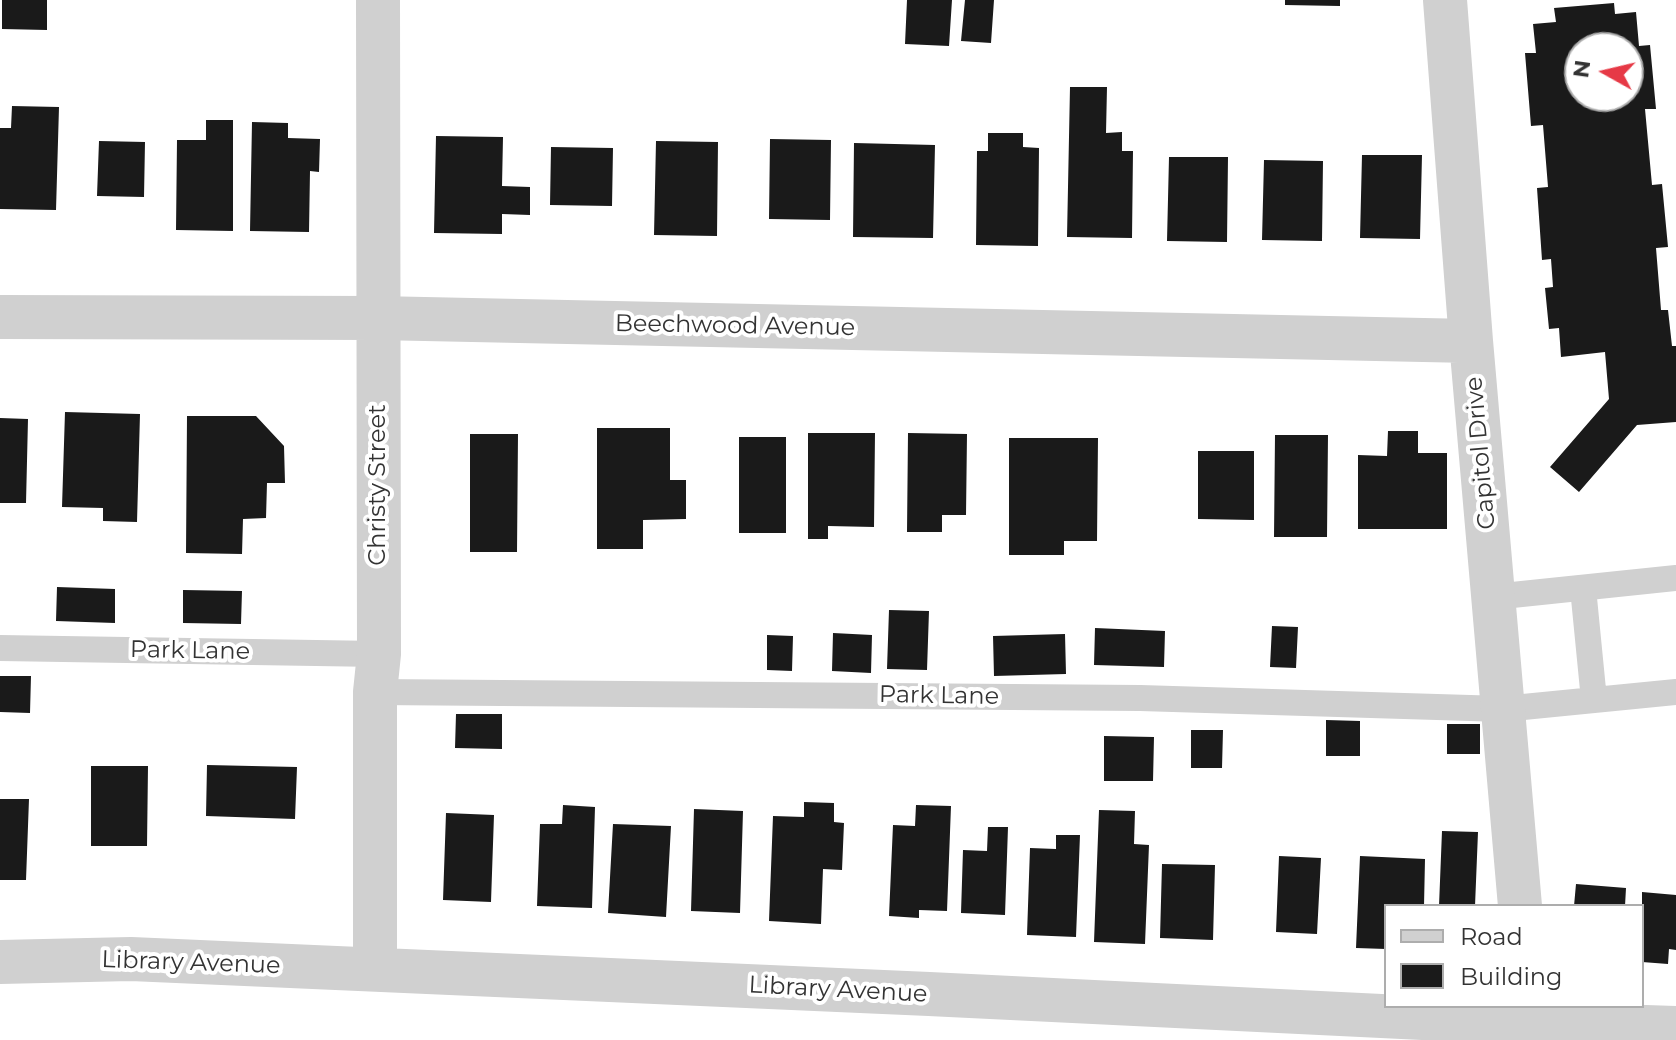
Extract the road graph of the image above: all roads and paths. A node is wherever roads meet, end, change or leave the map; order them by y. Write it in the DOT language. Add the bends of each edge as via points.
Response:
graph roads {
  1 [pos="378,0"];
  2 [pos="1445,0"];
  3 [pos="0,317"];
  4 [pos="377,318"];
  5 [pos="1471,341"];
  6 [pos="1676,578"];
  7 [pos="1583,588"];
  8 [pos="1493,597"];
  9 [pos="0,648"];
  10 [pos="377,673"];
  11 [pos="1676,692"];
  12 [pos="1594,700"];
  13 [pos="1503,709"];
  14 [pos="1520,904"];
  15 [pos="0,962"];
  16 [pos="375,969"];
  17 [pos="1525,1015"];
  18 [pos="1676,1028"];
  1 -- 4 [label="street, Christy Street"];
  2 -- 5 [label="street, Capitol Drive"];
  3 -- 4 [label="street, Beechwood Avenue"];
  4 -- 5 [label="street, Beechwood Avenue"];
  4 -- 10 [label="street, Christy Street"];
  5 -- 8 [label="street, Capitol Drive"];
  6 -- 7 [label="lane"];
  7 -- 8 [label="lane"];
  7 -- 12 [label="lane"];
  8 -- 13 [label="street, Capitol Drive"];
  9 -- 10 [label="lane, Park Lane"];
  10 -- 13 [label="lane, Park Lane"];
  10 -- 16 [label="street, Christy Street"];
  11 -- 12 [label="lane, Park Lane"];
  12 -- 13 [label="lane, Park Lane"];
  13 -- 14 [label="street, Capitol Drive"];
  15 -- 16 [label="street, Library Avenue" via="131,959"];
  16 -- 17 [label="street, Library Avenue"];
  17 -- 18 [label="street, Library Avenue"];
}
